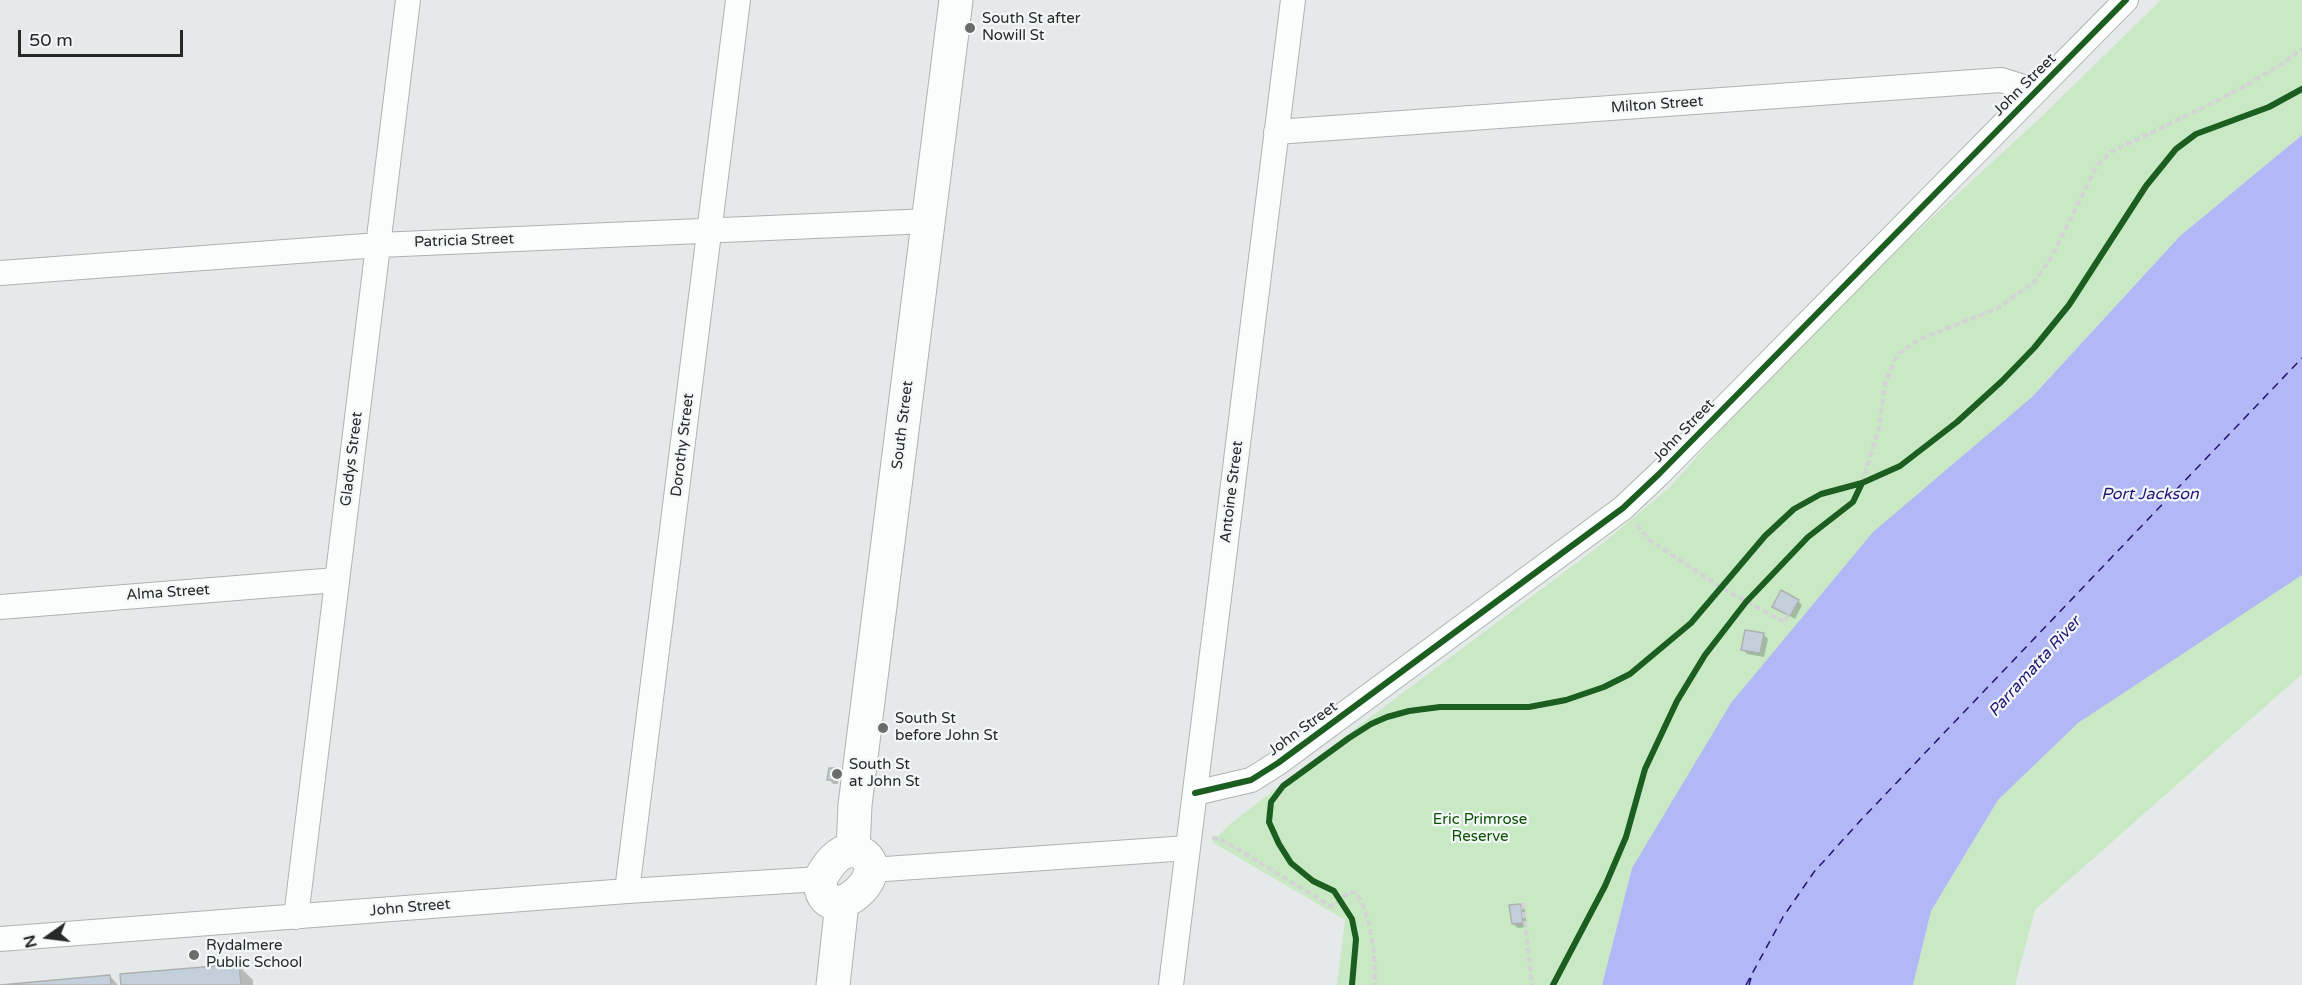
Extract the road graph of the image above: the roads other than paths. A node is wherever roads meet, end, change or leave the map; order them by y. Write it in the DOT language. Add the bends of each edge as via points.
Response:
graph roads {
  1 [pos="408,0"];
  2 [pos="738,0"];
  3 [pos="956,0"];
  4 [pos="1293,0"];
  5 [pos="2126,0"];
  6 [pos="2036,91"];
  7 [pos="1276,132"];
  8 [pos="929,221"];
  9 [pos="710,231"];
  10 [pos="379,245"];
  11 [pos="0,273"];
  12 [pos="336,580"];
  13 [pos="0,607"];
  14 [pos="1195,794"];
  15 [pos="1198,844"];
  16 [pos="862,860"];
  17 [pos="820,879"];
  18 [pos="627,891"];
  19 [pos="842,903"];
  20 [pos="296,917"];
  21 [pos="0,939"];
  22 [pos="833,985"];
  23 [pos="1171,985"];
  1 -- 10 [label="street, Gladys Street"];
  2 -- 9 [label="street, Dorothy Street"];
  3 -- 8 [label="street, South Street"];
  4 -- 7 [label="street, Antoine Street"];
  5 -- 6 [label="street, John Street"];
  6 -- 7 [label="street, Milton Street" via="2001,80"];
  6 -- 14 [label="street, John Street" via="1623,508 1278,762 1251,780"];
  7 -- 14 [label="street, Antoine Street"];
  8 -- 9 [label="street, Patricia Street"];
  8 -- 16 [label="street, South Street" via="855,805"];
  9 -- 10 [label="street, Patricia Street"];
  9 -- 18 [label="street, Dorothy Street"];
  10 -- 11 [label="street, Patricia Street"];
  10 -- 12 [label="street, Gladys Street"];
  12 -- 13 [label="street, Alma Street"];
  12 -- 20 [label="street, Gladys Street"];
  14 -- 15 [label="street, Antoine Street"];
  15 -- 16 [label="street"];
  15 -- 23 [label="street, Antoine Street"];
  16 -- 17 [label="street" via="845,851 836,856"];
  16 -- 19 [label="street" via="866,884"];
  17 -- 18 [label="street, John Street"];
  17 -- 19 [label="street" via="825,898"];
  18 -- 20 [label="street, John Street"];
  19 -- 22 [label="street"];
  20 -- 21 [label="street, John Street"];
}
